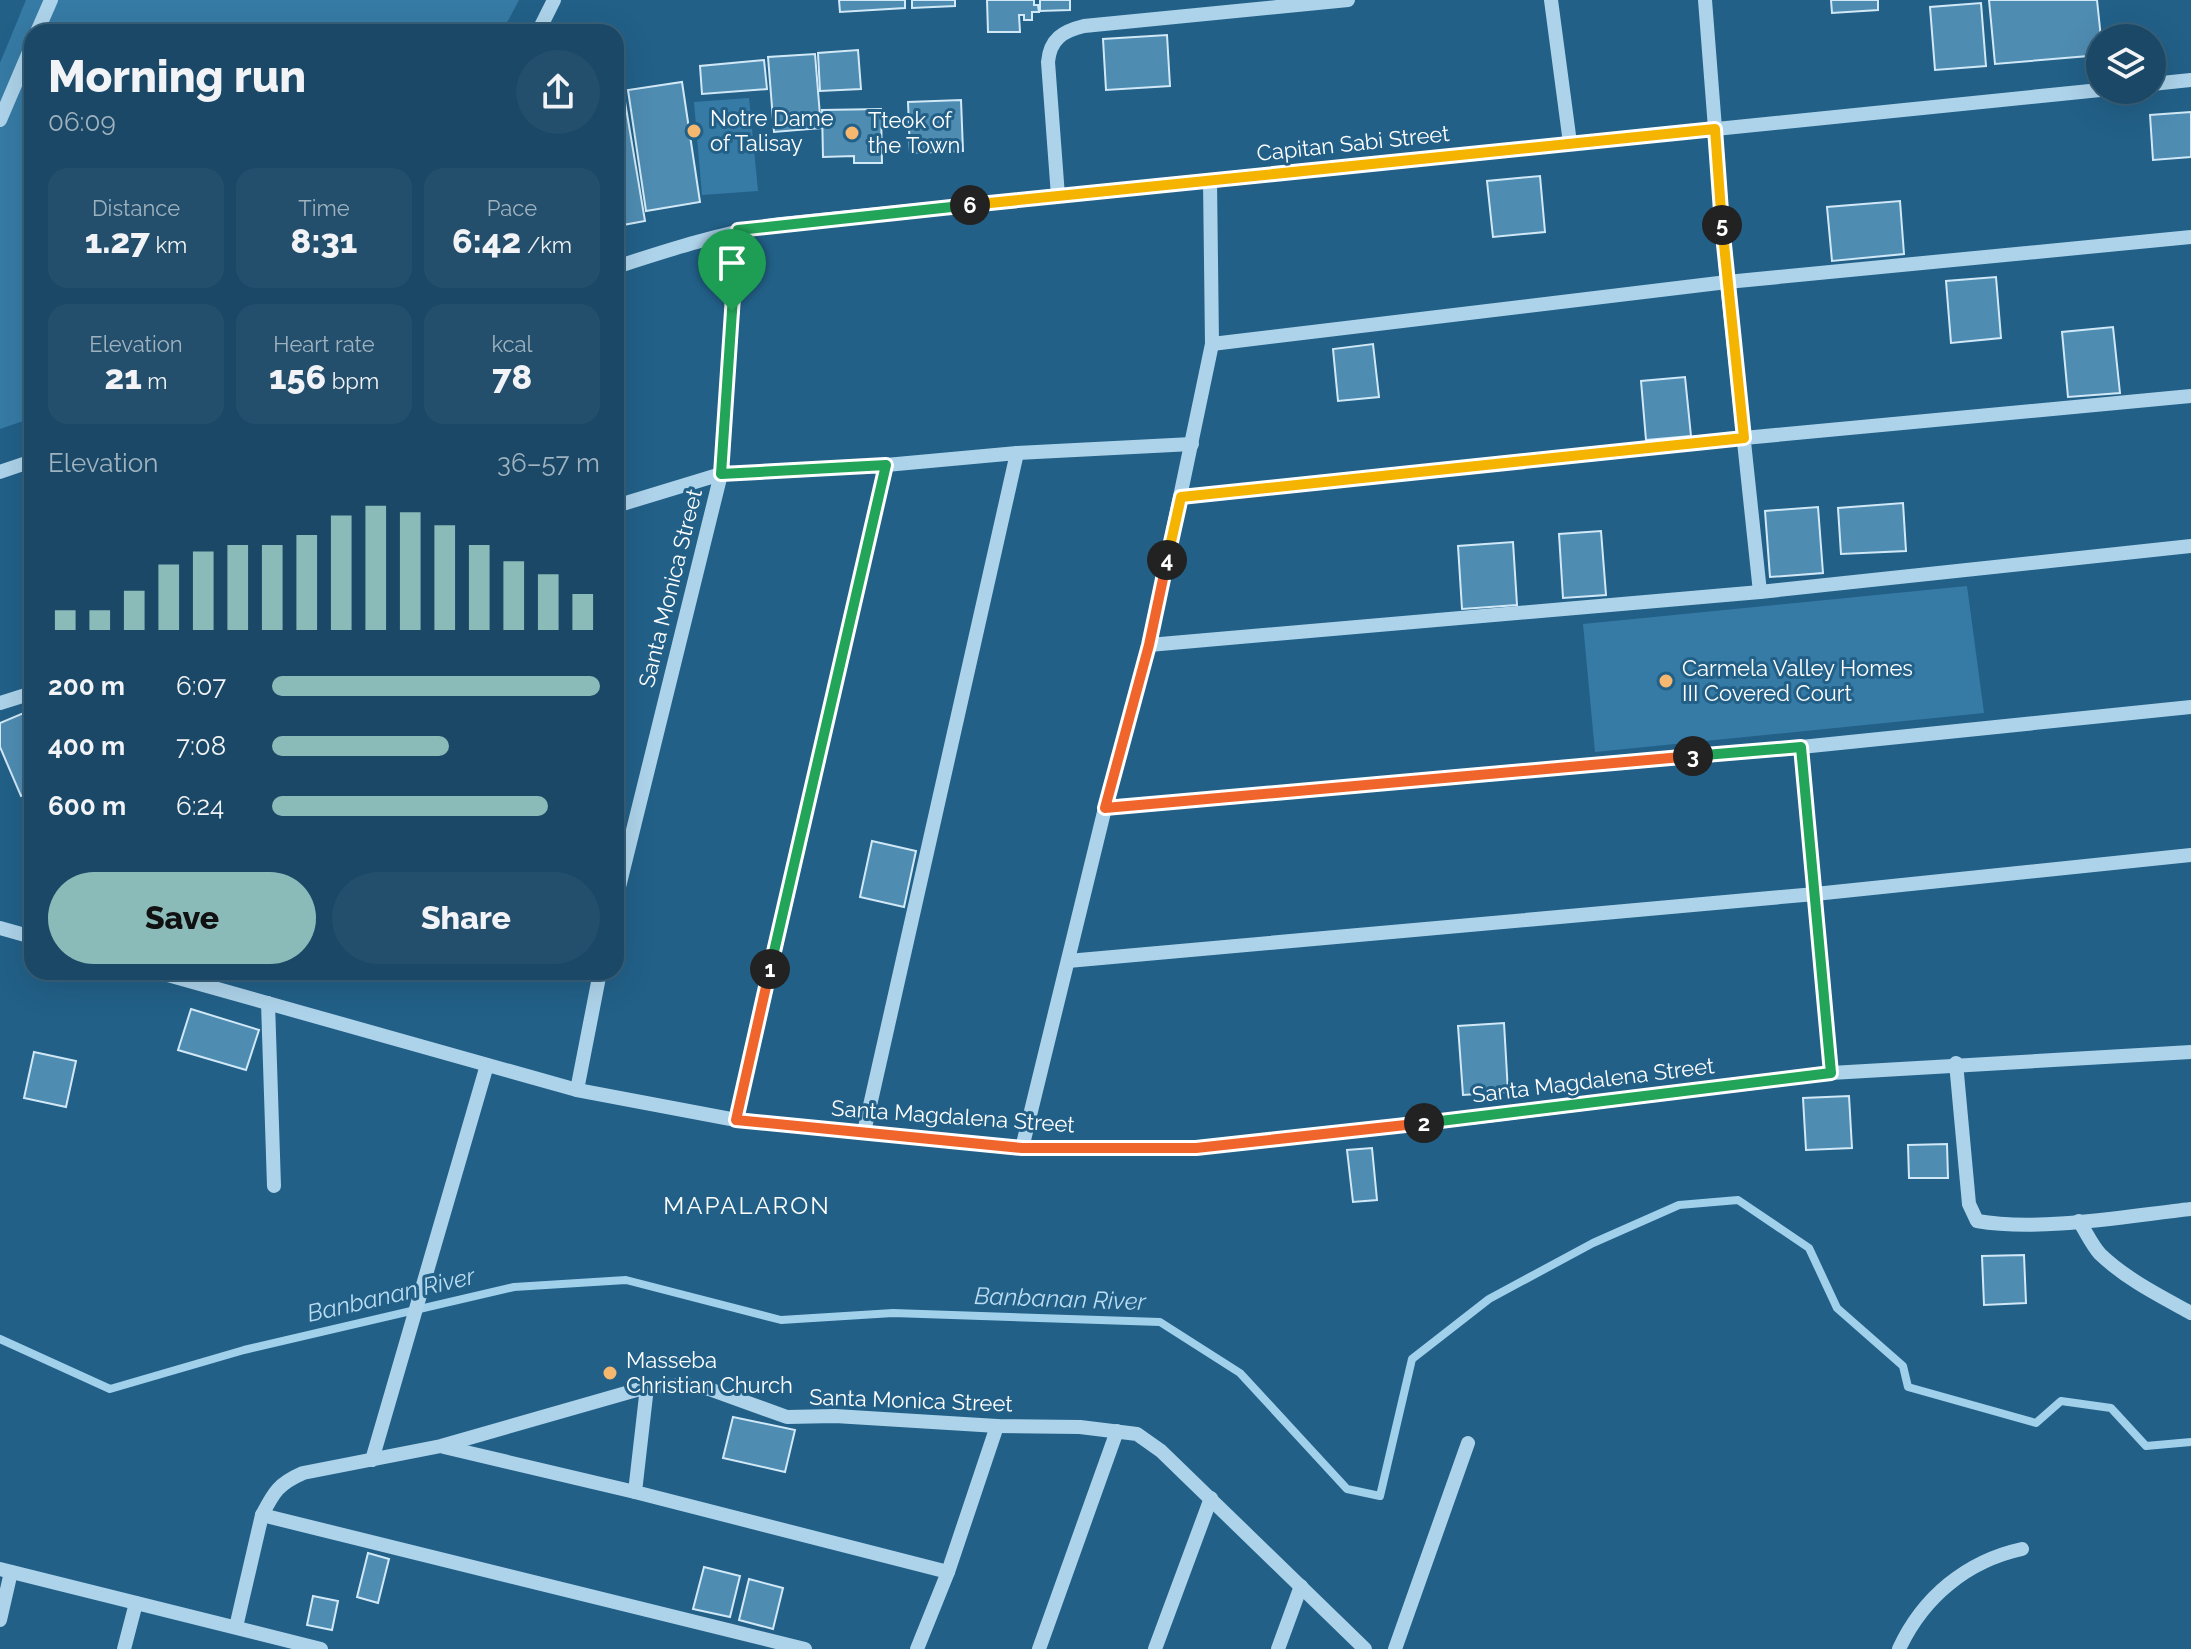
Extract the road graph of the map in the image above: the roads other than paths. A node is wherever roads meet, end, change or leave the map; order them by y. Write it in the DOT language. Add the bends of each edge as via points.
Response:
graph roads {
  1 [pos="51,0"];
  2 [pos="554,0"];
  3 [pos="1348,0"];
  4 [pos="1551,0"];
  5 [pos="1705,0"];
  6 [pos="40,24"];
  7 [pos="542,24"];
  8 [pos="24,64"];
  9 [pos="2191,80"];
  10 [pos="2166,83"];
  11 [pos="2086,91"];
  12 [pos="0,120"];
  13 [pos="1715,129"];
  14 [pos="1570,143"];
  15 [pos="1210,180"];
  16 [pos="1058,196"];
  17 [pos="738,230"];
  18 [pos="2191,237"];
  19 [pos="624,264"];
  20 [pos="1727,282"];
  21 [pos="1212,344"];
  22 [pos="2191,396"];
  23 [pos="1744,438"];
  24 [pos="1192,444"];
  25 [pos="1017,453"];
  26 [pos="24,464"];
  27 [pos="886,465"];
  28 [pos="0,472"];
  29 [pos="721,474"];
  30 [pos="1181,497"];
  31 [pos="624,504"];
  32 [pos="2191,546"];
  33 [pos="1760,592"];
  34 [pos="1149,645"];
  35 [pos="24,696"];
  36 [pos="0,703"];
  37 [pos="2191,707"];
  38 [pos="1801,747"];
  39 [pos="1105,808"];
  40 [pos="2191,855"];
  41 [pos="624,867"];
  42 [pos="1815,894"];
  43 [pos="0,928"];
  44 [pos="24,935"];
  45 [pos="1068,961"];
  46 [pos="186,980"];
  47 [pos="598,980"];
  48 [pos="268,1003"];
  49 [pos="2191,1052"];
  50 [pos="1956,1063"];
  51 [pos="487,1065"];
  52 [pos="1831,1073"];
  53 [pos="577,1090"];
  54 [pos="736,1120"];
  55 [pos="864,1132"];
  56 [pos="1022,1148"];
  57 [pos="274,1186"];
  58 [pos="2191,1209"];
  59 [pos="2079,1221"];
  60 [pos="2191,1313"];
  61 [pos="647,1387"];
  62 [pos="997,1426"];
  63 [pos="1117,1431"];
  64 [pos="1468,1443"];
  65 [pos="441,1446"];
  66 [pos="372,1460"];
  67 [pos="635,1492"];
  68 [pos="1211,1498"];
  69 [pos="262,1515"];
  70 [pos="2022,1549"];
  71 [pos="6,1570"];
  72 [pos="948,1572"];
  73 [pos="1301,1586"];
  74 [pos="136,1603"];
  75 [pos="0,1620"];
  76 [pos="236,1627"];
  77 [pos="124,1649"];
  78 [pos="321,1649"];
  79 [pos="805,1649"];
  80 [pos="917,1649"];
  81 [pos="1039,1649"];
  82 [pos="1155,1649"];
  83 [pos="1278,1649"];
  84 [pos="1365,1649"];
  85 [pos="1395,1649"];
  86 [pos="1899,1649"];
  1 -- 6 [label="street"];
  2 -- 7 [label="street"];
  3 -- 16 [label="street" via="1084,26 1055,39 1048,62"];
  4 -- 14 [label="street"];
  5 -- 13 [label="street"];
  8 -- 12 [label="street"];
  9 -- 10 [label="street"];
  11 -- 13 [label="street, Capitan Sabi Street"];
  13 -- 14 [label="street, Capitan Sabi Street"];
  13 -- 20 [label="street"];
  14 -- 15 [label="street, Capitan Sabi Street"];
  15 -- 16 [label="street, Capitan Sabi Street"];
  15 -- 21 [label="street"];
  16 -- 17 [label="street, Capitan Sabi Street"];
  17 -- 19 [label="street, Capitan Sabi Street"];
  17 -- 29 [label="street, Santa Monica Street"];
  18 -- 20 [label="street"];
  20 -- 21 [label="street"];
  20 -- 23 [label="street"];
  21 -- 24 [label="street"];
  22 -- 23 [label="street"];
  23 -- 30 [label="street"];
  23 -- 33 [label="street"];
  24 -- 25 [label="street"];
  24 -- 30 [label="street"];
  25 -- 27 [label="street"];
  25 -- 55 [label="street"];
  26 -- 28 [label="street"];
  27 -- 29 [label="street"];
  27 -- 54 [label="street"];
  29 -- 31 [label="street"];
  29 -- 41 [label="street, Santa Monica Street"];
  30 -- 34 [label="street"];
  32 -- 33 [label="street"];
  33 -- 34 [label="street"];
  34 -- 39 [label="street"];
  35 -- 36 [label="street"];
  37 -- 38 [label="street"];
  38 -- 39 [label="street"];
  38 -- 42 [label="street"];
  39 -- 45 [label="street"];
  40 -- 42 [label="street"];
  42 -- 45 [label="street"];
  42 -- 52 [label="street"];
  43 -- 44 [label="street"];
  45 -- 56 [label="street"];
  46 -- 48 [label="street, Santa Magdalena Street"];
  47 -- 53 [label="street"];
  48 -- 51 [label="street, Santa Magdalena Street"];
  48 -- 57 [label="street"];
  49 -- 50 [label="street, Santa Magdalena Street"];
  50 -- 52 [label="street, Santa Magdalena Street"];
  50 -- 59 [label="street" via="1969,1204 1977,1221"];
  51 -- 53 [label="street, Santa Magdalena Street"];
  51 -- 66 [label="street"];
  52 -- 56 [label="street, Santa Magdalena Street" via="1196,1148"];
  53 -- 54 [label="street, Santa Magdalena Street"];
  54 -- 55 [label="street, Santa Magdalena Street"];
  55 -- 56 [label="street, Santa Magdalena Street"];
  58 -- 59 [label="street"];
  59 -- 60 [label="street" via="2098,1252 2145,1288"];
  61 -- 62 [label="street, Santa Monica Street" via="709,1389 787,1417"];
  61 -- 65 [label="street, Santa Monica Street"];
  61 -- 67 [label="street"];
  62 -- 63 [label="street, Santa Monica Street"];
  62 -- 72 [label="street"];
  63 -- 68 [label="street, Santa Monica Street" via="1137,1434 1161,1451"];
  63 -- 81 [label="street"];
  64 -- 85 [label="street"];
  65 -- 66 [label="street, Santa Monica Street"];
  65 -- 67 [label="street"];
  66 -- 69 [label="street, Santa Monica Street" via="287,1480 274,1491"];
  67 -- 72 [label="street"];
  68 -- 73 [label="street, Santa Monica Street"];
  68 -- 82 [label="street"];
  69 -- 76 [label="street"];
  69 -- 79 [label="street"];
  70 -- 86 [label="street" via="1998,1554 1950,1581 1917,1617"];
  71 -- 74 [label="street"];
  71 -- 75 [label="street"];
  72 -- 80 [label="street"];
  73 -- 83 [label="street"];
  73 -- 84 [label="street, Santa Monica Street"];
  74 -- 76 [label="street"];
  74 -- 77 [label="street"];
  76 -- 78 [label="street"];
}
